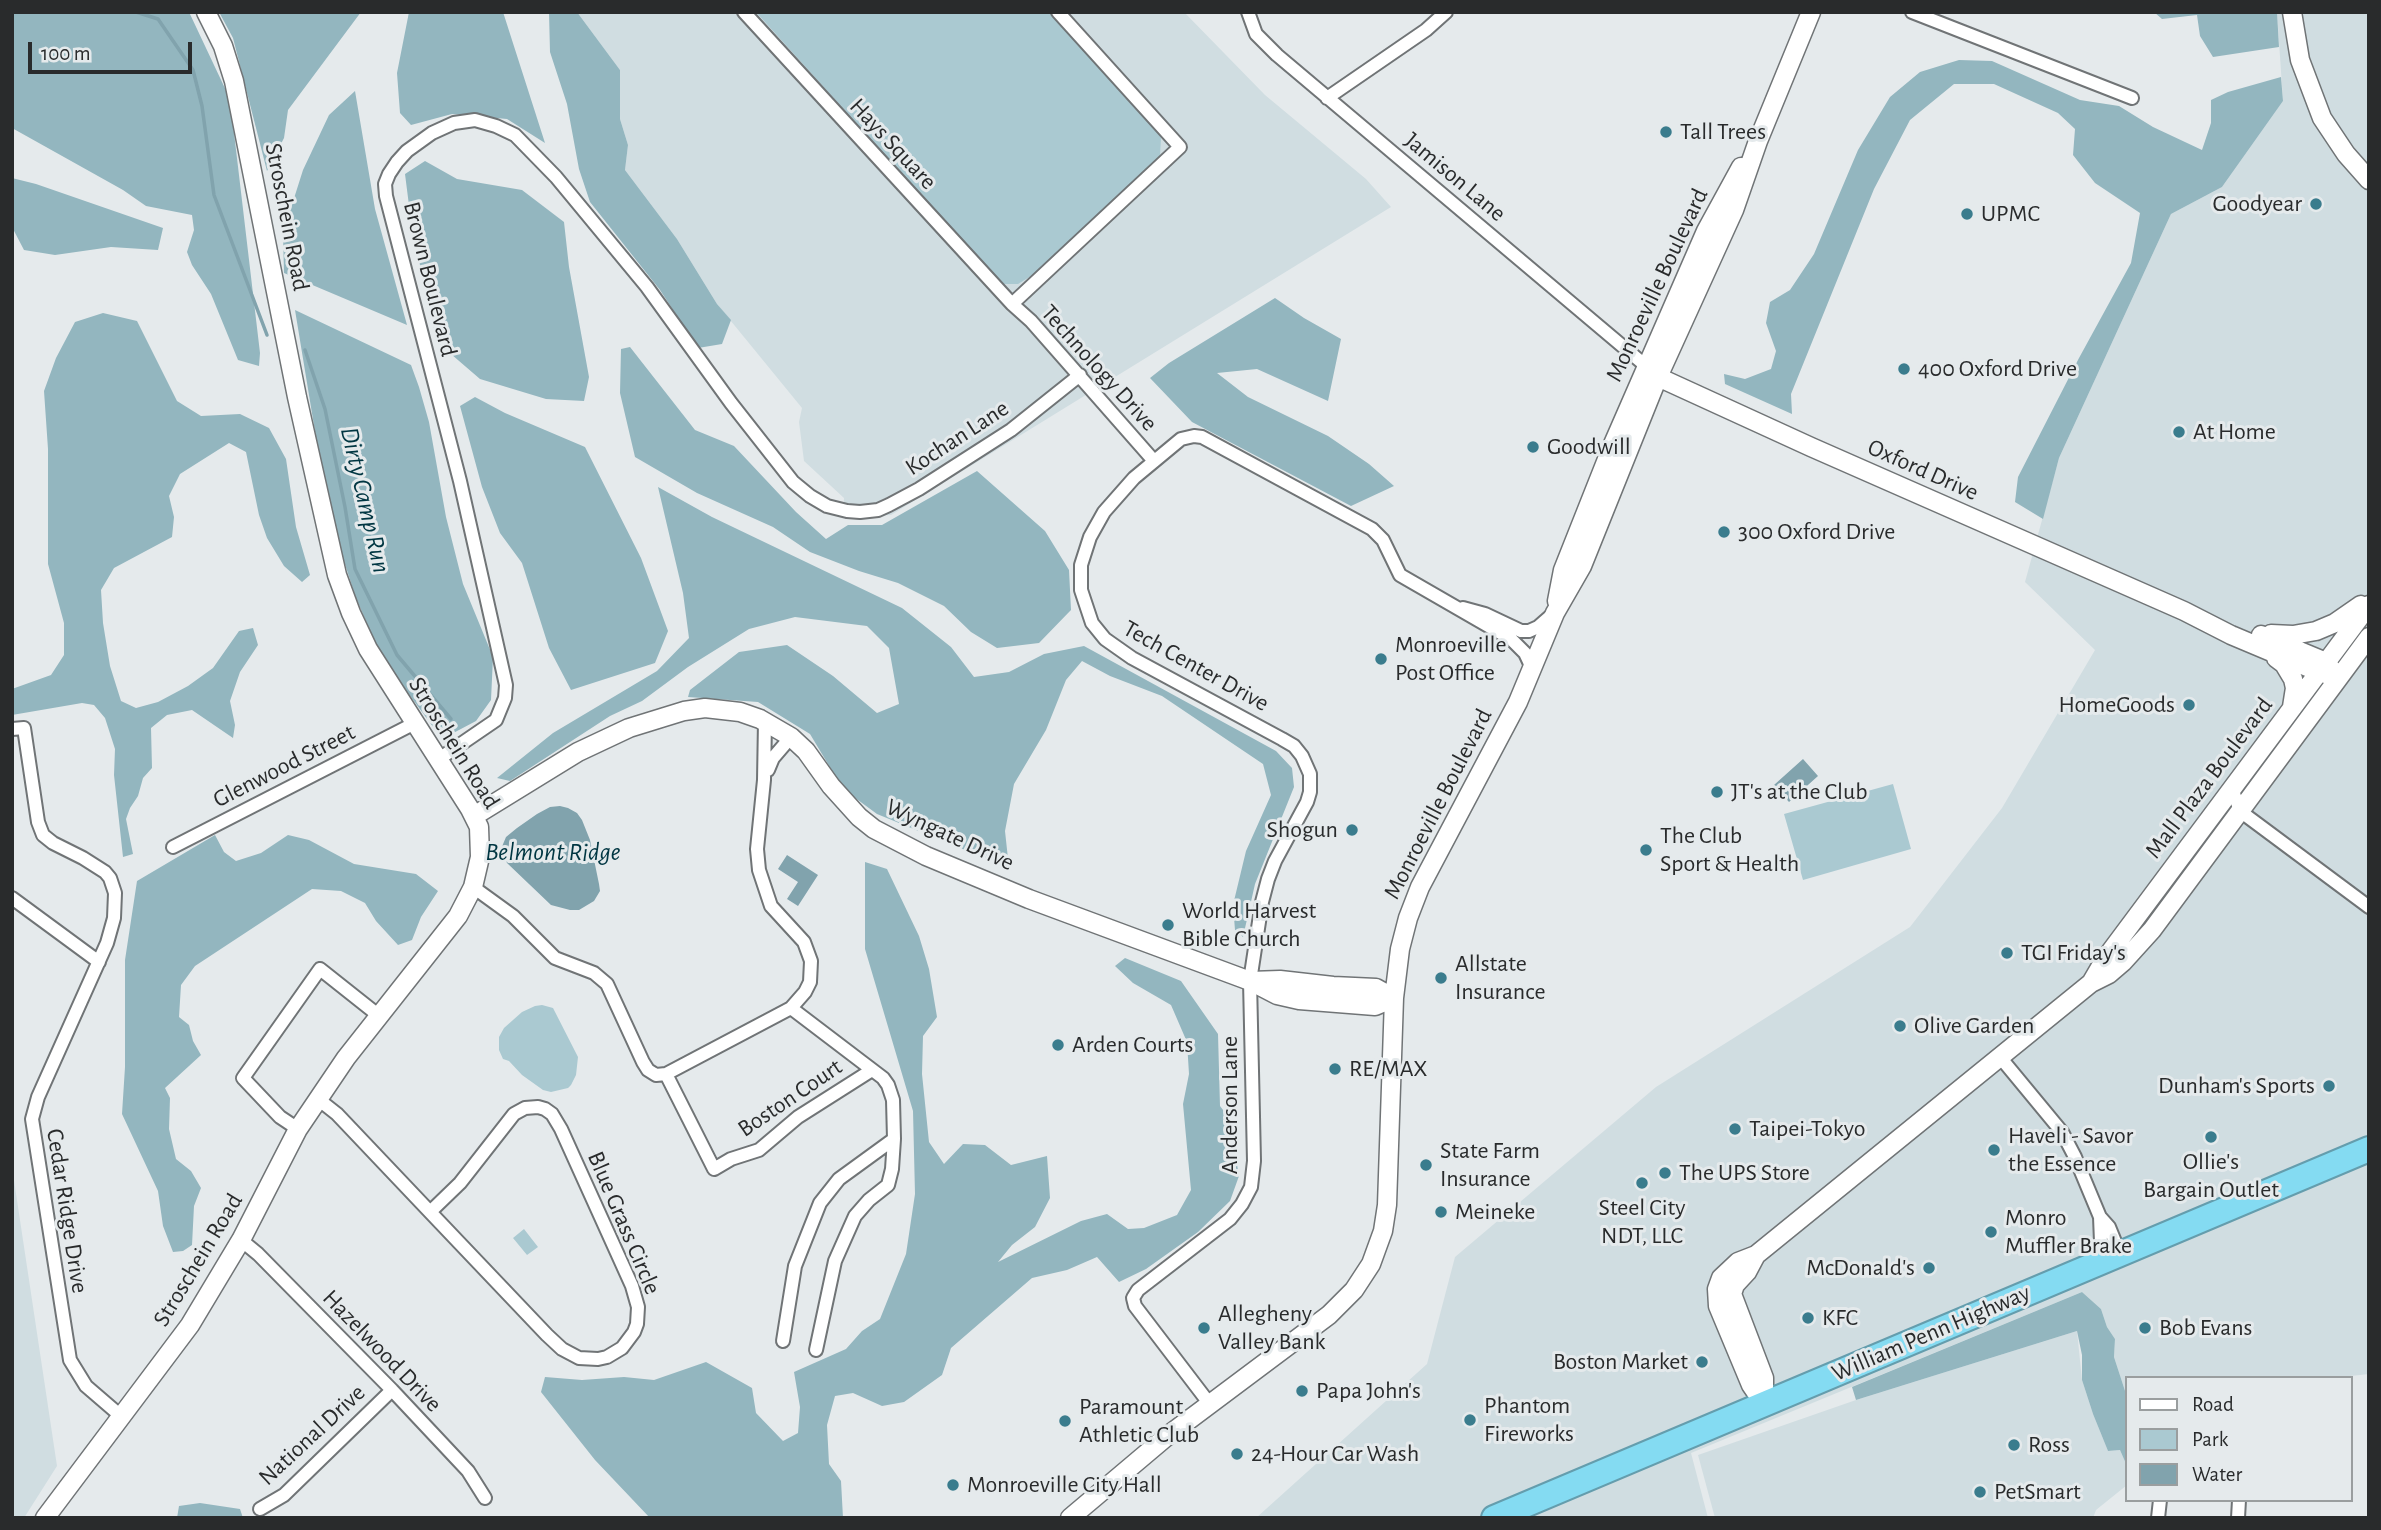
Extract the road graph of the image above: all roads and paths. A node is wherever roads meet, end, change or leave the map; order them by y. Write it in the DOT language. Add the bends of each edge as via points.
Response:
graph roads {
  1 [pos="206,12"];
  2 [pos="744,12"];
  3 [pos="1058,12"];
  4 [pos="1248,12"];
  5 [pos="1446,12"];
  6 [pos="1811,12"];
  7 [pos="1912,12"];
  8 [pos="2292,12"];
  9 [pos="1326,98"];
  10 [pos="2132,98"];
  11 [pos="2369,180"];
  12 [pos="1012,304"];
  13 [pos="1652,372"];
  14 [pos="1080,375"];
  15 [pos="1154,461"];
  16 [pos="847,511"];
  17 [pos="2369,598"];
  18 [pos="2369,605"];
  19 [pos="1453,606"];
  20 [pos="2184,611"];
  21 [pos="1555,613"];
  22 [pos="2237,626"];
  23 [pos="2369,637"];
  24 [pos="2265,649"];
  25 [pos="2323,667"];
  26 [pos="1532,668"];
  27 [pos="2338,678"];
  28 [pos="2291,710"];
  29 [pos="765,721"];
  30 [pos="415,723"];
  31 [pos="12,729"];
  32 [pos="791,737"];
  33 [pos="439,759"];
  34 [pos="764,780"];
  35 [pos="2232,788"];
  36 [pos="2239,811"];
  37 [pos="474,816"];
  38 [pos="173,847"];
  39 [pos="473,887"];
  40 [pos="12,898"];
  41 [pos="2369,907"];
  42 [pos="99,962"];
  43 [pos="1250,981"];
  44 [pos="2091,983"];
  45 [pos="1394,998"];
  46 [pos="791,1008"];
  47 [pos="378,1015"];
  48 [pos="2000,1057"];
  49 [pos="872,1070"];
  50 [pos="666,1074"];
  51 [pos="318,1099"];
  52 [pos="298,1129"];
  53 [pos="894,1139"];
  54 [pos="2369,1149"];
  55 [pos="430,1212"];
  56 [pos="2101,1217"];
  57 [pos="241,1240"];
  58 [pos="2120,1254"];
  59 [pos="2095,1264"];
  60 [pos="783,1341"];
  61 [pos="816,1350"];
  62 [pos="392,1390"];
  63 [pos="1209,1403"];
  64 [pos="1764,1404"];
  65 [pos="122,1417"];
  66 [pos="485,1498"];
  67 [pos="260,1509"];
  68 [pos="1074,1517"];
  69 [pos="45,1518"];
  70 [pos="1494,1518"];
  1 -- 30 [label="street, Stroschein Road" via="234,81 337,576 364,642"];
  2 -- 12 [label="street, Hays Square"];
  3 -- 12 [label="street" via="1180,147"];
  4 -- 9 [label="street, Jamison Lane" via="1264,43"];
  5 -- 9 [label="street"];
  6 -- 13 [label="street, Monroeville Boulevard" via="1734,210"];
  7 -- 10 [label="street"];
  8 -- 11 [label="street" via="2300,60 2322,118"];
  9 -- 13 [label="street, Jamison Lane"];
  12 -- 14 [label="street, Technology Drive"];
  13 -- 20 [label="street, Oxford Drive"];
  13 -- 21 [label="street, Monroeville Boulevard" via="1582,566"];
  14 -- 15 [label="street, Technology Drive"];
  14 -- 16 [label="street, Kochan Lane" via="1011,430 919,489 878,510"];
  15 -- 19 [label="street, Tech Center Drive" via="1181,439 1212,441 1372,529 1400,575"];
  15 -- 43 [label="street, Tech Center Drive" via="1114,498 1090,537 1080,582 1092,623 1121,652 1294,746 1310,774 1307,802 1268,879"];
  16 -- 33 [label="street, Brown Boulevard" via="827,506 793,482 647,287 556,177 514,135 475,120 432,133 397,162 389,174 386,196 460,481 506,685 496,720"];
  17 -- 22 [label="street" via="2335,624 2305,634 2270,634"];
  18 -- 25 [label="street, Mall Plaza Boulevard"];
  19 -- 21 [label="street, Tech Center Drive" via="1485,614 1521,631 1538,627"];
  19 -- 26 [label="street, Tech Center Drive" via="1511,639"];
  20 -- 22 [label="street, Oxford Drive"];
  20 -- 24 [label="street, Oxford Drive"];
  21 -- 26 [label="street, Monroeville Boulevard"];
  22 -- 25 [label="street, Oxford Drive"];
  23 -- 27 [label="street, Mall Plaza Boulevard"];
  24 -- 25 [label="street, Oxford Drive"];
  24 -- 28 [label="street" via="2284,664 2293,679"];
  25 -- 27 [label="street, Oxford Drive"];
  25 -- 28 [label="street, Mall Plaza Boulevard"];
  26 -- 45 [label="street, Monroeville Boulevard" via="1414,902 1400,948"];
  27 -- 36 [label="street, Mall Plaza Boulevard"];
  28 -- 35 [label="street, Mall Plaza Boulevard"];
  29 -- 32 [label="street, Wyngate Drive"];
  29 -- 34 [label="street"];
  29 -- 37 [label="street, Wyngate Drive" via="740,712 705,708 649,720 578,752"];
  30 -- 33 [label="street, Stroschein Road"];
  30 -- 38 [label="street, Glenwood Street"];
  31 -- 42 [label="street, Cedar Ridge Drive" via="24,727 43,835 104,872 113,884 114,918"];
  32 -- 34 [label="street" via="773,758"];
  32 -- 43 [label="street, Wyngate Drive" via="845,803 894,840 1029,899"];
  33 -- 37 [label="street, Stroschein Road"];
  34 -- 46 [label="street" via="757,849 761,879 771,906 804,942 811,961 810,982"];
  35 -- 36 [label="street"];
  35 -- 44 [label="street, Mall Plaza Boulevard"];
  36 -- 41 [label="street"];
  36 -- 44 [label="street, Mall Plaza Boulevard" via="2152,929 2123,962"];
  37 -- 39 [label="street, Stroschein Road" via="481,846"];
  39 -- 47 [label="street, Stroschein Road" via="446,933"];
  39 -- 50 [label="street" via="513,916 555,958 594,973 607,984 648,1070 656,1076"];
  40 -- 42 [label="street"];
  42 -- 65 [label="street, Cedar Ridge Drive" via="38,1097 33,1131 70,1360 86,1387"];
  43 -- 45 [label="street, Wyngate Drive" via="1299,1000 1375,1006"];
  43 -- 63 [label="street, Anderson Lane" via="1254,1161 1247,1196 1220,1229 1133,1298"];
  44 -- 48 [label="street, Mall Plaza Boulevard"];
  45 -- 63 [label="street, Monroeville Boulevard" via="1387,1205 1371,1264 1329,1315"];
  46 -- 49 [label="street"];
  46 -- 50 [label="street"];
  47 -- 51 [label="street, Stroschein Road"];
  47 -- 52 [label="street" via="320,969 243,1077 280,1117"];
  48 -- 56 [label="street" via="2067,1140"];
  48 -- 64 [label="street, Mall Plaza Boulevard" via="1756,1255 1735,1285 1732,1294 1764,1378"];
  49 -- 50 [label="street, Boston Court" via="807,1111 759,1150 714,1169"];
  49 -- 53 [label="street" via="891,1091"];
  51 -- 52 [label="street, Stroschein Road"];
  51 -- 55 [label="street, Blue Grass Circle"];
  52 -- 57 [label="street, Stroschein Road"];
  53 -- 60 [label="street" via="839,1179 820,1203 795,1266"];
  53 -- 61 [label="street" via="888,1185 855,1216 835,1261"];
  54 -- 58 [label="highway, William Penn Highway"];
  55 -- 55 [label="street, Blue Grass Circle" via="460,1183 514,1114 526,1108 545,1109 561,1129 637,1297 637,1324 629,1340 607,1357 570,1355"];
  56 -- 58 [label="street"];
  56 -- 59 [label="street"];
  57 -- 62 [label="street, Hazelwood Drive"];
  57 -- 65 [label="street, Stroschein Road" via="190,1325"];
  58 -- 59 [label="highway, William Penn Highway"];
  59 -- 64 [label="highway, William Penn Highway"];
  62 -- 66 [label="street, Hazelwood Drive" via="468,1471"];
  62 -- 67 [label="street, National Drive" via="284,1495"];
  63 -- 68 [label="street, Monroeville Boulevard"];
  64 -- 70 [label="highway, William Penn Highway"];
  65 -- 69 [label="street, Stroschein Road"];
}
